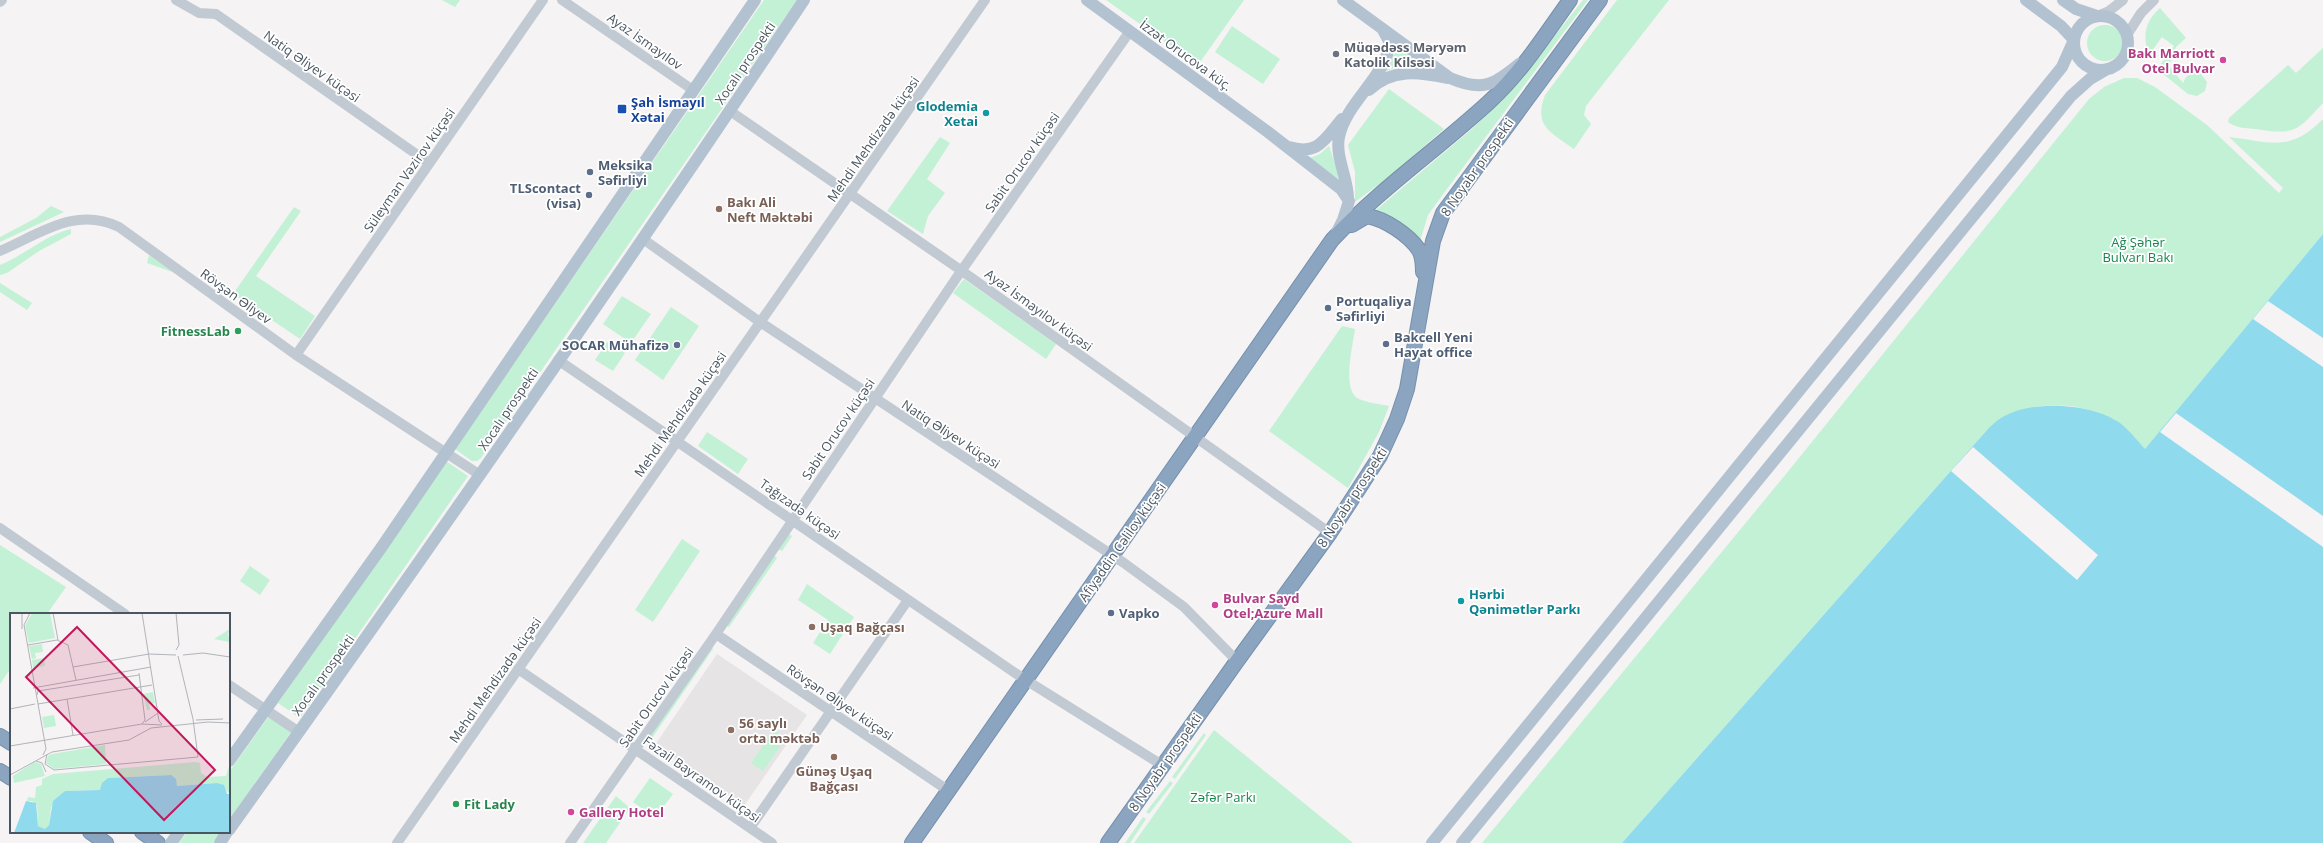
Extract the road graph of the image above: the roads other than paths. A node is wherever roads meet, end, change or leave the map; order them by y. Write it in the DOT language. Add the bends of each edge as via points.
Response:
graph roads {
  1 [pos="176,0"];
  2 [pos="542,0"];
  3 [pos="562,0"];
  4 [pos="755,0"];
  5 [pos="804,0"];
  6 [pos="985,0"];
  7 [pos="1087,0"];
  8 [pos="1343,0"];
  9 [pos="1570,0"];
  10 [pos="1600,0"];
  11 [pos="2026,0"];
  12 [pos="2063,0"];
  13 [pos="2123,0"];
  14 [pos="2154,0"];
  15 [pos="2097,16"];
  16 [pos="1376,23"];
  17 [pos="1130,31"];
  18 [pos="2127,35"];
  19 [pos="2074,40"];
  20 [pos="1530,55"];
  21 [pos="2107,69"];
  22 [pos="1450,78"];
  23 [pos="693,90"];
  24 [pos="1356,103"];
  25 [pos="730,111"];
  26 [pos="1285,145"];
  27 [pos="429,163"];
  28 [pos="849,195"];
  29 [pos="1348,201"];
  30 [pos="643,239"];
  31 [pos="1332,240"];
  32 [pos="0,251"];
  33 [pos="962,271"];
  34 [pos="1424,288"];
  35 [pos="760,322"];
  36 [pos="296,355"];
  37 [pos="558,360"];
  38 [pos="875,398"];
  39 [pos="1195,438"];
  40 [pos="677,441"];
  41 [pos="446,453"];
  42 [pos="480,475"];
  43 [pos="793,519"];
  44 [pos="0,528"];
  45 [pos="1330,533"];
  46 [pos="1112,556"];
  47 [pos="908,600"];
  48 [pos="124,613"];
  49 [pos="716,634"];
  50 [pos="1237,661"];
  51 [pos="518,669"];
  52 [pos="1026,680"];
  53 [pos="230,686"];
  54 [pos="266,710"];
  55 [pos="831,711"];
  56 [pos="299,732"];
  57 [pos="0,736"];
  58 [pos="10,742"];
  59 [pos="636,749"];
  60 [pos="230,760"];
  61 [pos="1162,765"];
  62 [pos="0,771"];
  63 [pos="10,777"];
  64 [pos="949,791"];
  65 [pos="230,828"];
  66 [pos="750,828"];
  67 [pos="91,833"];
  68 [pos="143,833"];
  69 [pos="178,833"];
  70 [pos="227,833"];
  71 [pos="106,843"];
  72 [pos="158,843"];
  73 [pos="171,843"];
  74 [pos="220,843"];
  75 [pos="397,843"];
  76 [pos="570,843"];
  77 [pos="772,843"];
  78 [pos="912,843"];
  79 [pos="1108,843"];
  80 [pos="1432,843"];
  81 [pos="1462,843"];
  1 -- 27 [label="street, Natiq Əliyev küçəsi" via="199,13 216,14"];
  2 -- 27 [label="street, Süleyman Vəzirov küçəsi"];
  3 -- 23 [label="street, Ayaz İsmayılov"];
  4 -- 23 [label="main road, Xocalı prospekti"];
  5 -- 25 [label="main road, Xocalı prospekti"];
  6 -- 28 [label="street, Mehdi Mehdizadə küçəsi"];
  7 -- 17 [label="main road, İzzət Orucova küç."];
  8 -- 16 [label="main road"];
  9 -- 20 [label="highway, 8 Noyabr prospekti"];
  10 -- 34 [label="highway, 8 Noyabr prospekti" via="1452,198 1437,226"];
  11 -- 19 [label="main road" via="2061,26"];
  12 -- 15 [label="main road" via="2076,9"];
  13 -- 15 [label="street" via="2109,11"];
  14 -- 18 [label="street" via="2141,13"];
  15 -- 18 [label="main road" via="2112,18 2124,28"];
  15 -- 19 [label="main road" via="2081,24"];
  16 -- 22 [label="main road"];
  16 -- 24 [label="main road" via="1388,36 1389,49"];
  17 -- 26 [label="main road, İzzət Orucova küç."];
  17 -- 33 [label="street, Sabit Orucov küçəsi"];
  18 -- 21 [label="main road" via="2128,48 2124,57 2118,64"];
  19 -- 21 [label="main road" via="2078,57 2083,64 2091,68"];
  19 -- 80 [label="main road" via="2067,58 2051,82"];
  20 -- 22 [label="main road" via="1489,85 1473,86"];
  20 -- 31 [label="highway, 8 Noyabr prospekti" via="1490,102 1361,210"];
  21 -- 81 [label="main road" via="2090,79 2072,96"];
  22 -- 24 [label="main road" via="1410,72 1394,74 1379,81"];
  23 -- 41 [label="main road, Xocalı prospekti"];
  24 -- 26 [label="main road" via="1314,149"];
  24 -- 29 [label="main road" via="1338,139"];
  25 -- 28 [label="street, Ayaz İsmayılov küçəsi"];
  25 -- 30 [label="main road, Xocalı prospekti"];
  26 -- 29 [label="main road, İzzət Orucova küç." via="1341,189"];
  27 -- 36 [label="street, Süleyman Vəzirov küçəsi"];
  28 -- 33 [label="street, Ayaz İsmayılov küçəsi"];
  28 -- 35 [label="street, Mehdi Mehdizadə küçəsi"];
  29 -- 31 [label="main road" via="1343,220"];
  30 -- 35 [label="street, Natiq Əliyev küçəsi"];
  30 -- 37 [label="main road, Xocalı prospekti"];
  31 -- 34 [label="highway" via="1364,218 1382,221 1419,250"];
  31 -- 39 [label="highway, Afiyəddin Cəlilov küçəsi"];
  32 -- 36 [label="street, Rövşən Əliyev" via="73,220 90,219 111,223"];
  33 -- 38 [label="street, Sabit Orucov küçəsi"];
  33 -- 39 [label="street, Ayaz İsmayılov küçəsi"];
  34 -- 45 [label="highway, 8 Noyabr prospekti" via="1411,370 1398,419 1372,469"];
  35 -- 38 [label="street, Natiq Əliyev küçəsi"];
  35 -- 40 [label="street, Mehdi Mehdizadə küçəsi"];
  36 -- 41 [label="street, Rövşən Əliyev"];
  37 -- 40 [label="street, Tağızadə küçəsi"];
  37 -- 42 [label="main road, Xocalı prospekti"];
  38 -- 43 [label="street, Sabit Orucov küçəsi"];
  38 -- 46 [label="street, Natiq Əliyev küçəsi"];
  39 -- 45 [label="street, Ayaz İsmayılov küçəsi"];
  39 -- 46 [label="highway, Afiyəddin Cəlilov küçəsi"];
  40 -- 43 [label="street, Tağızadə küçəsi"];
  40 -- 51 [label="street, Mehdi Mehdizadə küçəsi"];
  41 -- 42 [label="street, Rövşən Əliyev"];
  41 -- 54 [label="main road, Xocalı prospekti"];
  42 -- 56 [label="main road, Xocalı prospekti"];
  43 -- 47 [label="street, Tağızadə küçəsi"];
  43 -- 49 [label="street, Sabit Orucov küçəsi"];
  44 -- 48 [label="street"];
  45 -- 50 [label="highway, 8 Noyabr prospekti"];
  46 -- 50 [label="street, Natiq Əliyev küçəsi" via="1184,607"];
  46 -- 52 [label="highway, Afiyəddin Cəlilov küçəsi"];
  47 -- 52 [label="street, Tağızadə küçəsi"];
  47 -- 55 [label="street"];
  49 -- 55 [label="street, Rövşən Əliyev küçəsi"];
  49 -- 59 [label="street, Sabit Orucov küçəsi"];
  50 -- 61 [label="highway, 8 Noyabr prospekti"];
  51 -- 59 [label="street, Fəzail Bayramov küçəsi"];
  51 -- 75 [label="street, Mehdi Mehdizadə küçəsi"];
  52 -- 61 [label="street"];
  52 -- 64 [label="highway, Afiyəddin Cəlilov küçəsi"];
  53 -- 54 [label="street"];
  54 -- 56 [label="street"];
  54 -- 60 [label="main road, Xocalı prospekti"];
  55 -- 64 [label="street, Rövşən Əliyev küçəsi"];
  55 -- 66 [label="street"];
  56 -- 65 [label="main road, Xocalı prospekti"];
  57 -- 58 [label="highway"];
  59 -- 66 [label="street, Fəzail Bayramov küçəsi"];
  59 -- 76 [label="street, Sabit Orucov küçəsi"];
  61 -- 79 [label="highway, 8 Noyabr prospekti"];
  62 -- 63 [label="highway"];
  64 -- 78 [label="highway, Afiyəddin Cəlilov küçəsi"];
  66 -- 77 [label="street, Fəzail Bayramov küçəsi"];
  67 -- 71 [label="highway"];
  68 -- 72 [label="highway"];
  69 -- 73 [label="main road"];
  70 -- 74 [label="main road, Xocalı prospekti"];
}
